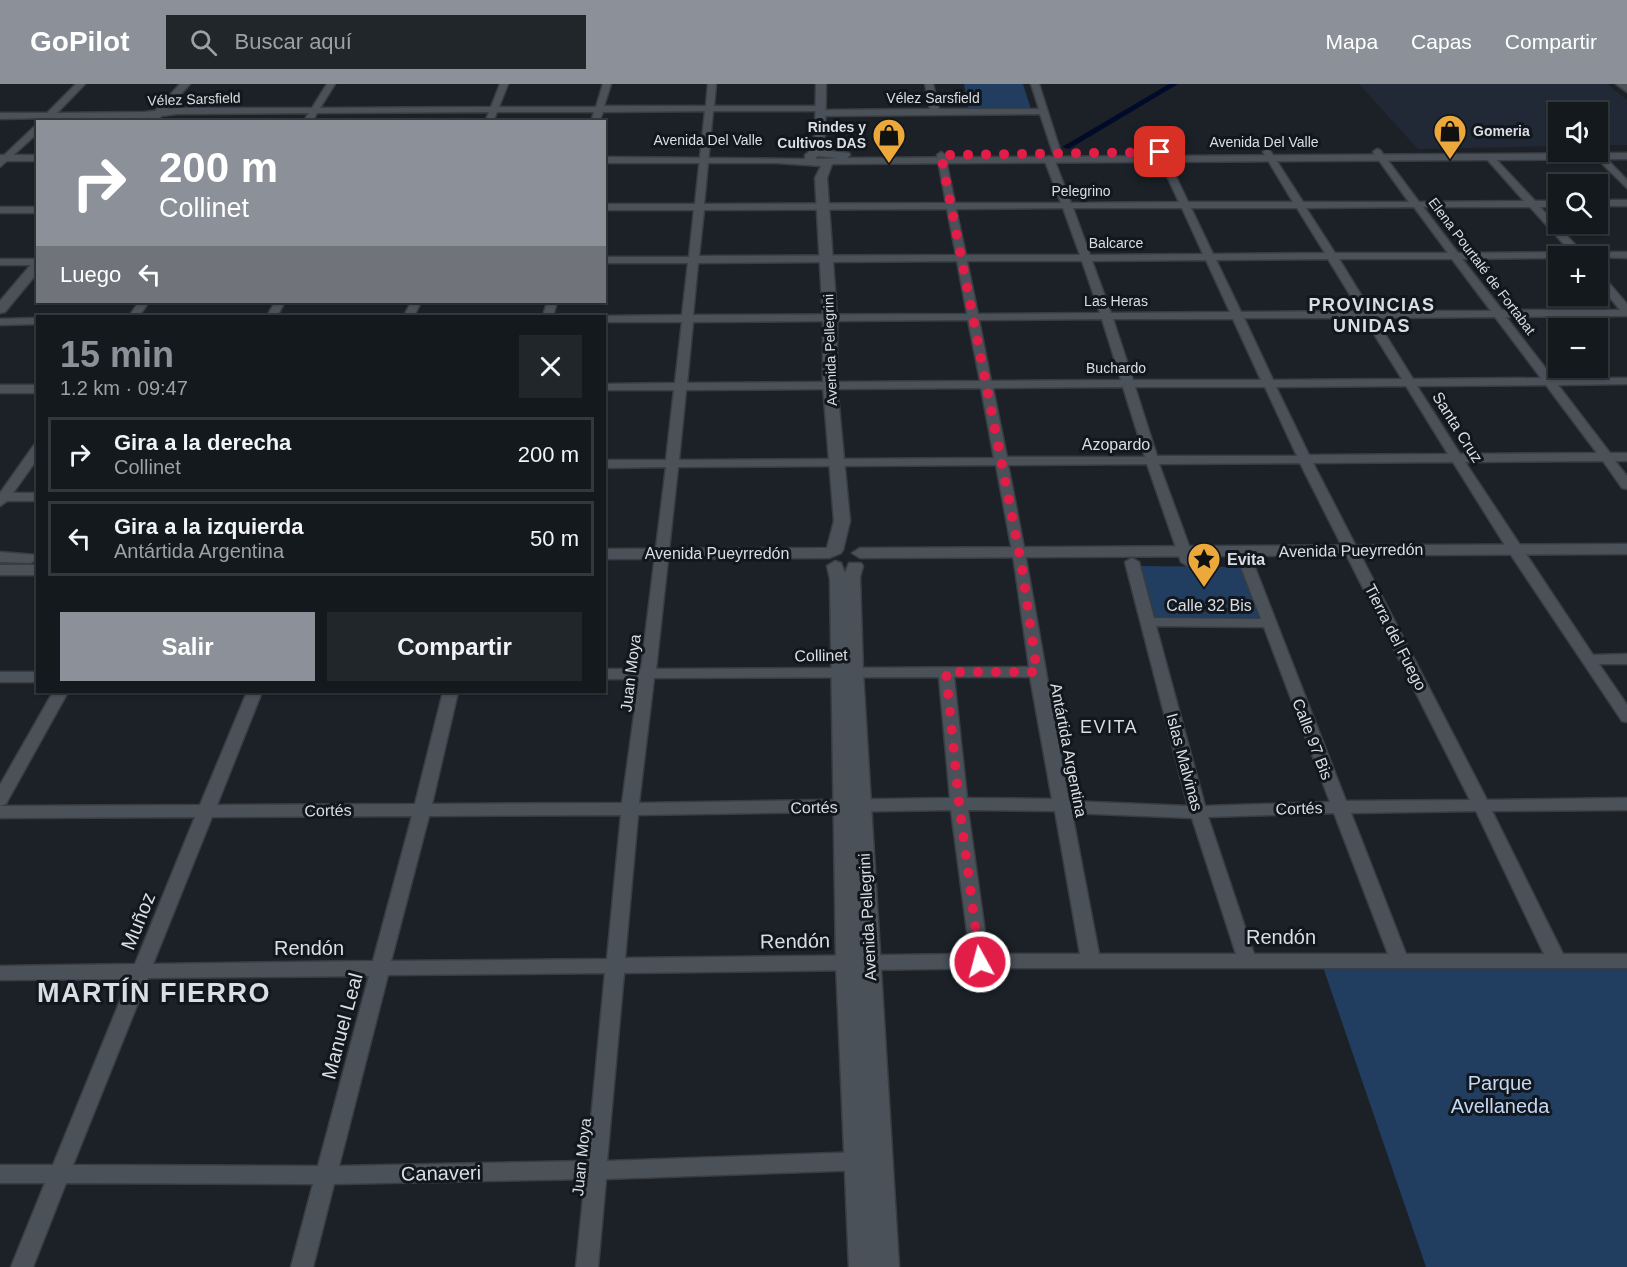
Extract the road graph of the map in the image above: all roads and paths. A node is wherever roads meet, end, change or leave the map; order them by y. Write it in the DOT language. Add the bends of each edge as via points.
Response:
graph roads {
  1 [pos="81,84"];
  2 [pos="185,84"];
  3 [pos="194,84"];
  4 [pos="331,84"];
  5 [pos="504,84"];
  6 [pos="608,84"];
  7 [pos="712,84"];
  8 [pos="820,84"];
  9 [pos="929,84"];
  10 [pos="1035,84"];
  11 [pos="1621,84"];
  12 [pos="1627,89"];
  13 [pos="599,109"];
  14 [pos="710,109"];
  15 [pos="494,110"];
  16 [pos="821,110"];
  17 [pos="315,111"];
  18 [pos="935,111"];
  19 [pos="1045,111"];
  20 [pos="168,112"];
  21 [pos="0,116"];
  22 [pos="47,119"];
  23 [pos="155,119"];
  24 [pos="309,120"];
  25 [pos="490,120"];
  26 [pos="596,120"];
  27 [pos="36,130"];
  28 [pos="820,135"];
  29 [pos="1627,150"];
  30 [pos="1548,151"];
  31 [pos="1608,151"];
  32 [pos="1608,153"];
  33 [pos="1269,154"];
  34 [pos="1379,154"];
  35 [pos="1548,154"];
  36 [pos="1161,155"];
  37 [pos="1053,156"];
  38 [pos="1627,156"];
  39 [pos="813,157"];
  40 [pos="829,157"];
  41 [pos="941,157"];
  42 [pos="1489,157"];
  43 [pos="36,158"];
  44 [pos="606,158"];
  45 [pos="704,158"];
  46 [pos="1,161"];
  47 [pos="1606,162"];
  48 [pos="36,163"];
  49 [pos="822,178"];
  50 [pos="1627,185"];
  51 [pos="1608,203"];
  52 [pos="1627,203"];
  53 [pos="1299,204"];
  54 [pos="1416,204"];
  55 [pos="1532,204"];
  56 [pos="1548,204"];
  57 [pos="1068,205"];
  58 [pos="1183,205"];
  59 [pos="951,206"];
  60 [pos="606,207"];
  61 [pos="699,207"];
  62 [pos="824,207"];
  63 [pos="0,210"];
  64 [pos="36,210"];
  65 [pos="1570,246"];
  66 [pos="1332,255"];
  67 [pos="1454,255"];
  68 [pos="1608,255"];
  69 [pos="1627,255"];
  70 [pos="1208,256"];
  71 [pos="1548,256"];
  72 [pos="961,257"];
  73 [pos="1084,257"];
  74 [pos="827,258"];
  75 [pos="693,259"];
  76 [pos="606,260"];
  77 [pos="0,262"];
  78 [pos="35,263"];
  79 [pos="1608,289"];
  80 [pos="0,294"];
  81 [pos="0,309"];
  82 [pos="1627,312"];
  83 [pos="1368,314"];
  84 [pos="1499,314"];
  85 [pos="1236,315"];
  86 [pos="971,316"];
  87 [pos="1105,316"];
  88 [pos="688,318"];
  89 [pos="830,318"];
  90 [pos="606,319"];
  91 [pos="36,321"];
  92 [pos="0,322"];
  93 [pos="1548,381"];
  94 [pos="1627,381"];
  95 [pos="1267,382"];
  96 [pos="1408,382"];
  97 [pos="1128,383"];
  98 [pos="984,384"];
  99 [pos="830,386"];
  100 [pos="606,387"];
  101 [pos="679,387"];
  102 [pos="0,389"];
  103 [pos="36,389"];
  104 [pos="36,451"];
  105 [pos="1605,457"];
  106 [pos="1627,457"];
  107 [pos="1456,459"];
  108 [pos="1305,460"];
  109 [pos="1151,461"];
  110 [pos="1000,462"];
  111 [pos="672,463"];
  112 [pos="606,464"];
  113 [pos="838,464"];
  114 [pos="1627,485"];
  115 [pos="36,496"];
  116 [pos="2,499"];
  117 [pos="1627,549"];
  118 [pos="606,554"];
  119 [pos="1353,554"];
  120 [pos="1517,554"];
  121 [pos="1244,556"];
  122 [pos="0,557"];
  123 [pos="1020,557"];
  124 [pos="1186,557"];
  125 [pos="36,558"];
  126 [pos="663,558"];
  127 [pos="845,558"];
  128 [pos="1627,558"];
  129 [pos="1132,562"];
  130 [pos="606,564"];
  131 [pos="0,570"];
  132 [pos="36,570"];
  133 [pos="1149,622"];
  134 [pos="1268,623"];
  135 [pos="1627,659"];
  136 [pos="1589,660"];
  137 [pos="846,672"];
  138 [pos="946,672"];
  139 [pos="1037,672"];
  140 [pos="606,674"];
  141 [pos="648,674"];
  142 [pos="0,676"];
  143 [pos="36,677"];
  144 [pos="59,693"];
  145 [pos="254,693"];
  146 [pos="450,693"];
  147 [pos="1627,717"];
  148 [pos="0,800"];
  149 [pos="959,804"];
  150 [pos="1627,804"];
  151 [pos="1481,805"];
  152 [pos="852,806"];
  153 [pos="1339,807"];
  154 [pos="1064,808"];
  155 [pos="630,809"];
  156 [pos="422,810"];
  157 [pos="0,812"];
  158 [pos="206,812"];
  159 [pos="1198,812"];
  160 [pos="1399,959"];
  161 [pos="1556,959"];
  162 [pos="1247,960"];
  163 [pos="1627,961"];
  164 [pos="980,962"];
  165 [pos="1090,962"];
  166 [pos="858,963"];
  167 [pos="617,966"];
  168 [pos="381,970"];
  169 [pos="142,972"];
  170 [pos="0,974"];
  171 [pos="859,1161"];
  172 [pos="882,1161"];
  173 [pos="598,1170"];
  174 [pos="0,1174"];
  175 [pos="60,1174"];
  176 [pos="324,1175"];
  177 [pos="22,1267"];
  178 [pos="302,1267"];
  179 [pos="587,1267"];
  180 [pos="862,1267"];
  181 [pos="886,1267"];
  1 -- 22 [label="street"];
  2 -- 23 [label="main road"];
  3 -- 20 [label="main road"];
  4 -- 17 [label="street"];
  5 -- 15 [label="street"];
  6 -- 13 [label="street"];
  7 -- 14 [label="street, Juan Moya"];
  8 -- 16 [label="main road"];
  9 -- 18 [label="street"];
  10 -- 19 [label="street"];
  11 -- 12 [label="main road"];
  13 -- 14 [label="street, Vélez Sarsfield"];
  13 -- 15 [label="street, Vélez Sarsfield"];
  13 -- 26 [label="street"];
  14 -- 16 [label="street, Vélez Sarsfield"];
  14 -- 45 [label="street, Juan Moya"];
  15 -- 17 [label="street, Vélez Sarsfield"];
  15 -- 25 [label="street"];
  16 -- 18 [label="street, Vélez Sarsfield"];
  16 -- 28 [label="main road"];
  17 -- 20 [label="street, Vélez Sarsfield"];
  17 -- 24 [label="street"];
  18 -- 19 [label="street, Vélez Sarsfield"];
  19 -- 37 [label="street"];
  20 -- 23 [label="main road"];
  21 -- 22 [label="street, Vélez Sarsfield"];
  22 -- 23 [label="street, Vélez Sarsfield"];
  27 -- 46 [label="street"];
  28 -- 39 [label="main road"];
  28 -- 40 [label="main road"];
  29 -- 31 [label="main road, Avenida Del Valle"];
  30 -- 34 [label="main road, Avenida Del Valle"];
  32 -- 38 [label="main road, Avenida Del Valle"];
  33 -- 34 [label="main road, Avenida Del Valle"];
  33 -- 36 [label="main road, Avenida Del Valle"];
  33 -- 53 [label="street, Santa Cruz"];
  34 -- 42 [label="main road, Avenida Del Valle"];
  34 -- 54 [label="street, Elena Pourtalé de Fortabat"];
  35 -- 42 [label="main road, Avenida Del Valle"];
  36 -- 37 [label="main road, Avenida Del Valle"];
  36 -- 58 [label="street, Tierra del Fuego"];
  37 -- 41 [label="main road, Avenida Del Valle"];
  37 -- 57 [label="street"];
  39 -- 40 [label="main road, Avenida Del Valle"];
  39 -- 45 [label="main road, Avenida Del Valle"];
  39 -- 49 [label="main road, Avenida Pellegrini"];
  40 -- 41 [label="main road, Avenida Del Valle"];
  40 -- 49 [label="main road, Avenida Pellegrini"];
  41 -- 59 [label="street, Antártida Argentina"];
  42 -- 55 [label="street"];
  43 -- 46 [label="main road"];
  44 -- 45 [label="main road, Avenida Del Valle"];
  45 -- 61 [label="street, Juan Moya"];
  46 -- 48 [label="main road"];
  47 -- 50 [label="street"];
  49 -- 62 [label="main road, Avenida Pellegrini"];
  51 -- 52 [label="street"];
  53 -- 54 [label="street, Pelegrino"];
  53 -- 58 [label="street, Pelegrino"];
  53 -- 66 [label="street, Santa Cruz"];
  54 -- 55 [label="street, Pelegrino"];
  54 -- 67 [label="street, Elena Pourtalé de Fortabat"];
  55 -- 56 [label="street, Pelegrino"];
  55 -- 65 [label="street"];
  57 -- 58 [label="street, Pelegrino"];
  57 -- 59 [label="street, Pelegrino"];
  57 -- 73 [label="street"];
  58 -- 70 [label="street, Tierra del Fuego"];
  59 -- 62 [label="street, Pelegrino"];
  59 -- 72 [label="street, Antártida Argentina"];
  60 -- 61 [label="street, Pelegrino"];
  61 -- 62 [label="street, Pelegrino"];
  61 -- 75 [label="street, Juan Moya"];
  62 -- 74 [label="main road, Avenida Pellegrini"];
  63 -- 64 [label="street"];
  66 -- 67 [label="street, Balcarce"];
  66 -- 70 [label="street, Balcarce"];
  66 -- 83 [label="street, Santa Cruz"];
  67 -- 71 [label="street, Balcarce"];
  67 -- 84 [label="street, Elena Pourtalé de Fortabat"];
  68 -- 69 [label="street, Balcarce"];
  70 -- 73 [label="street, Balcarce"];
  70 -- 85 [label="street, Tierra del Fuego"];
  72 -- 73 [label="street, Balcarce"];
  72 -- 74 [label="street, Balcarce"];
  72 -- 86 [label="street, Antártida Argentina"];
  73 -- 87 [label="street"];
  74 -- 75 [label="street, Balcarce"];
  74 -- 89 [label="main road, Avenida Pellegrini"];
  75 -- 76 [label="street, Balcarce"];
  75 -- 88 [label="street, Juan Moya"];
  77 -- 78 [label="street"];
  78 -- 80 [label="main road"];
  78 -- 81 [label="main road"];
  79 -- 82 [label="street"];
  82 -- 84 [label="street, Las Heras"];
  83 -- 84 [label="street, Las Heras"];
  83 -- 85 [label="street, Las Heras"];
  83 -- 96 [label="street, Santa Cruz"];
  84 -- 93 [label="street, Elena Pourtalé de Fortabat"];
  85 -- 87 [label="street, Las Heras"];
  85 -- 95 [label="street, Tierra del Fuego"];
  86 -- 87 [label="street, Las Heras"];
  86 -- 89 [label="street, Las Heras"];
  86 -- 98 [label="street, Antártida Argentina"];
  87 -- 97 [label="street"];
  88 -- 89 [label="street, Las Heras"];
  88 -- 90 [label="street, Las Heras"];
  88 -- 101 [label="street, Juan Moya"];
  89 -- 99 [label="main road, Avenida Pellegrini"];
  91 -- 92 [label="street"];
  93 -- 94 [label="street, Buchardo"];
  93 -- 96 [label="street, Buchardo"];
  93 -- 105 [label="street, Elena Pourtalé de Fortabat"];
  95 -- 96 [label="street, Buchardo"];
  95 -- 97 [label="street, Buchardo"];
  95 -- 108 [label="street, Tierra del Fuego"];
  96 -- 107 [label="street, Santa Cruz"];
  97 -- 98 [label="street, Buchardo"];
  97 -- 109 [label="street"];
  98 -- 99 [label="street, Buchardo"];
  98 -- 110 [label="street, Antártida Argentina"];
  99 -- 101 [label="street, Buchardo"];
  99 -- 113 [label="main road, Avenida Pellegrini"];
  100 -- 101 [label="street, Buchardo"];
  101 -- 111 [label="street, Juan Moya"];
  102 -- 103 [label="street"];
  104 -- 116 [label="street"];
  105 -- 106 [label="street, Azopardo"];
  105 -- 107 [label="street, Azopardo"];
  105 -- 114 [label="street, Elena Pourtalé de Fortabat"];
  107 -- 108 [label="street, Azopardo"];
  107 -- 120 [label="street, Santa Cruz"];
  108 -- 109 [label="street, Azopardo"];
  108 -- 119 [label="street, Tierra del Fuego"];
  109 -- 110 [label="street, Azopardo"];
  109 -- 124 [label="street"];
  110 -- 113 [label="street, Azopardo"];
  110 -- 123 [label="street, Antártida Argentina"];
  111 -- 112 [label="street, Azopardo"];
  111 -- 113 [label="street, Azopardo"];
  111 -- 126 [label="street, Juan Moya"];
  113 -- 127 [label="main road, Avenida Pellegrini"];
  115 -- 116 [label="street"];
  117 -- 120 [label="main road, Avenida Pueyrredón"];
  118 -- 126 [label="main road, Avenida Pueyrredón"];
  119 -- 120 [label="main road, Avenida Pueyrredón"];
  119 -- 121 [label="main road, Avenida Pueyrredón"];
  119 -- 151 [label="street, Tierra del Fuego"];
  120 -- 128 [label="main road, Avenida Pueyrredón"];
  120 -- 136 [label="street, Santa Cruz"];
  121 -- 124 [label="main road, Avenida Pueyrredón"];
  121 -- 134 [label="street, Calle 97 Bis"];
  122 -- 125 [label="main road"];
  123 -- 124 [label="main road, Avenida Pueyrredón"];
  123 -- 127 [label="main road, Avenida Pueyrredón"];
  123 -- 129 [label="main road, Avenida Pueyrredón"];
  123 -- 139 [label="street, Antártida Argentina"];
  124 -- 129 [label="main road, Avenida Pueyrredón"];
  126 -- 127 [label="main road, Avenida Pueyrredón"];
  126 -- 130 [label="main road, Avenida Pueyrredón"];
  126 -- 141 [label="street, Juan Moya"];
  127 -- 137 [label="main road, Avenida Pellegrini" via="838,579"];
  129 -- 133 [label="street, Islas Malvinas"];
  131 -- 132 [label="main road"];
  133 -- 134 [label="street, Calle 32 Bis"];
  133 -- 159 [label="street, Islas Malvinas"];
  134 -- 153 [label="street, Calle 97 Bis"];
  135 -- 136 [label="street"];
  136 -- 147 [label="street, Santa Cruz"];
  137 -- 138 [label="street, Collinet"];
  137 -- 141 [label="street, Collinet"];
  137 -- 152 [label="main road, Avenida Pellegrini"];
  138 -- 139 [label="street, Collinet"];
  138 -- 149 [label="street"];
  139 -- 154 [label="street, Antártida Argentina"];
  140 -- 141 [label="street, Collinet"];
  141 -- 155 [label="street, Juan Moya"];
  142 -- 143 [label="street"];
  144 -- 148 [label="street"];
  145 -- 158 [label="street, Muñoz"];
  146 -- 156 [label="street, Manuel Leal"];
  149 -- 152 [label="street, Cortés"];
  149 -- 154 [label="street, Cortés"];
  149 -- 164 [label="street"];
  150 -- 151 [label="street, Cortés"];
  151 -- 153 [label="street, Cortés"];
  151 -- 161 [label="street, Tierra del Fuego"];
  152 -- 155 [label="street, Cortés"];
  152 -- 166 [label="main road, Avenida Pellegrini"];
  153 -- 159 [label="street, Cortés"];
  153 -- 160 [label="street, Calle 97 Bis"];
  154 -- 159 [label="street, Cortés"];
  154 -- 165 [label="street, Antártida Argentina"];
  155 -- 156 [label="street, Cortés"];
  155 -- 167 [label="street, Juan Moya"];
  156 -- 158 [label="street, Cortés"];
  156 -- 168 [label="street, Manuel Leal"];
  157 -- 158 [label="street, Cortés"];
  158 -- 169 [label="street, Muñoz"];
  159 -- 162 [label="street, Islas Malvinas"];
  160 -- 161 [label="street, Rendón"];
  160 -- 162 [label="street, Rendón"];
  161 -- 163 [label="street, Rendón"];
  162 -- 165 [label="street, Rendón"];
  164 -- 165 [label="street, Rendón"];
  164 -- 166 [label="street, Rendón"];
  166 -- 167 [label="street, Rendón"];
  166 -- 171 [label="main road, Avenida Pellegrini"];
  166 -- 172 [label="main road, Avenida Pellegrini"];
  167 -- 168 [label="street, Rendón"];
  167 -- 173 [label="street, Juan Moya"];
  168 -- 169 [label="street, Rendón"];
  168 -- 176 [label="street, Manuel Leal"];
  169 -- 170 [label="street, Rendón"];
  169 -- 175 [label="street, Muñoz"];
  171 -- 172 [label="street, Canaveri"];
  171 -- 173 [label="street, Canaveri"];
  171 -- 180 [label="main road, Avenida Pellegrini"];
  172 -- 181 [label="main road, Avenida Pellegrini"];
  173 -- 176 [label="street, Canaveri"];
  173 -- 179 [label="street, Juan Moya"];
  174 -- 175 [label="street, Canaveri"];
  175 -- 176 [label="street, Canaveri"];
  175 -- 177 [label="street, Muñoz"];
  176 -- 178 [label="street, Manuel Leal"];
}
